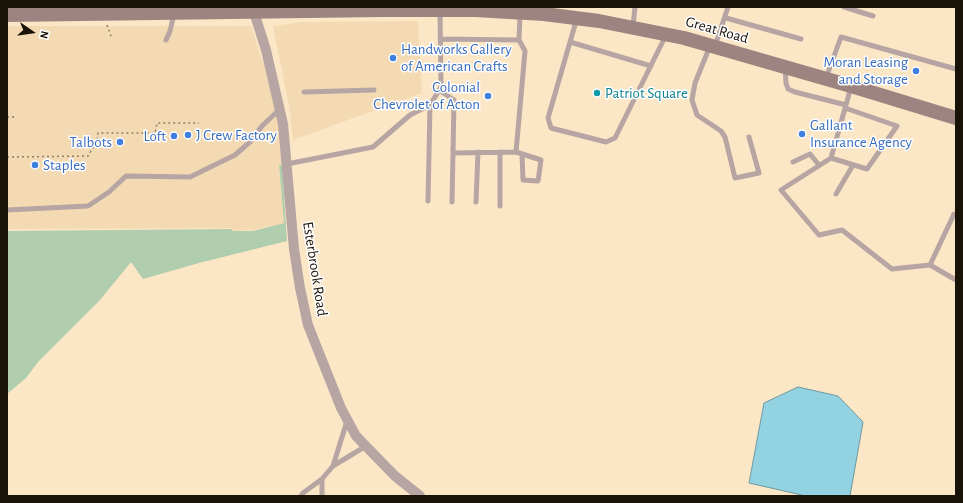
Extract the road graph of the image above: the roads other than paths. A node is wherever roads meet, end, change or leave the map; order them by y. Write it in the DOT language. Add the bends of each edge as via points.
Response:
graph roads {
  1 [pos="635,7"];
  2 [pos="728,7"];
  3 [pos="844,7"];
  4 [pos="388,8"];
  5 [pos="280,9"];
  6 [pos="333,9"];
  7 [pos="147,10"];
  8 [pos="440,10"];
  9 [pos="254,12"];
  10 [pos="174,13"];
  11 [pos="520,13"];
  12 [pos="7,15"];
  13 [pos="873,16"];
  14 [pos="577,18"];
  15 [pos="726,18"];
  16 [pos="633,27"];
  17 [pos="666,34"];
  18 [pos="440,39"];
  19 [pos="800,39"];
  20 [pos="166,40"];
  21 [pos="519,40"];
  22 [pos="570,42"];
  23 [pos="713,46"];
  24 [pos="651,66"];
  25 [pos="785,67"];
  26 [pos="956,69"];
  27 [pos="825,78"];
  28 [pos="852,86"];
  29 [pos="374,90"];
  30 [pos="439,90"];
  31 [pos="304,92"];
  32 [pos="430,106"];
  33 [pos="845,107"];
  34 [pos="280,109"];
  35 [pos="956,118"];
  36 [pos="749,137"];
  37 [pos="478,152"];
  38 [pos="500,152"];
  39 [pos="516,152"];
  40 [pos="453,153"];
  41 [pos="522,154"];
  42 [pos="830,158"];
  43 [pos="793,162"];
  44 [pos="286,164"];
  45 [pos="819,165"];
  46 [pos="853,165"];
  47 [pos="836,194"];
  48 [pos="428,201"];
  49 [pos="452,202"];
  50 [pos="476,202"];
  51 [pos="500,206"];
  52 [pos="7,210"];
  53 [pos="954,214"];
  54 [pos="930,265"];
  55 [pos="956,280"];
  56 [pos="347,420"];
  57 [pos="366,446"];
  58 [pos="333,466"];
  59 [pos="322,479"];
  60 [pos="301,496"];
  61 [pos="322,496"];
  62 [pos="420,496"];
  1 -- 16 [label="lane"];
  2 -- 15 [label="lane"];
  3 -- 13 [label="lane"];
  4 -- 6 [label="main road, Great Road"];
  4 -- 8 [label="main road, Great Road"];
  5 -- 6 [label="main road, Great Road"];
  5 -- 9 [label="main road, Great Road"];
  7 -- 10 [label="main road, Great Road"];
  7 -- 12 [label="main road, Great Road"];
  8 -- 11 [label="main road, Great Road"];
  8 -- 18 [label="lane"];
  9 -- 10 [label="main road, Great Road"];
  9 -- 34 [label="street, Esterbrook Road"];
  10 -- 20 [label="lane"];
  11 -- 14 [label="main road, Great Road"];
  11 -- 21 [label="lane"];
  14 -- 16 [label="main road, Great Road"];
  14 -- 22 [label="lane"];
  15 -- 19 [label="lane"];
  15 -- 23 [label="lane"];
  16 -- 17 [label="main road, Great Road"];
  17 -- 23 [label="main road, Great Road"];
  17 -- 24 [label="lane"];
  18 -- 21 [label="lane"];
  18 -- 30 [label="lane"];
  21 -- 39 [label="lane" via="525,50"];
  22 -- 24 [label="lane"];
  22 -- 24 [label="lane" via="548,118 551,128 606,142 615,138"];
  23 -- 25 [label="main road, Great Road"];
  23 -- 36 [label="lane" via="695,83 692,100 697,115 725,136 735,178 759,173"];
  25 -- 27 [label="main road, Great Road"];
  25 -- 33 [label="lane" via="788,89"];
  26 -- 27 [label="lane" via="841,37"];
  27 -- 28 [label="main road, Great Road"];
  28 -- 33 [label="lane"];
  28 -- 35 [label="main road, Great Road"];
  29 -- 31 [label="lane"];
  30 -- 32 [label="lane"];
  30 -- 40 [label="lane" via="454,100"];
  32 -- 44 [label="lane" via="410,114 373,148"];
  32 -- 48 [label="lane"];
  33 -- 42 [label="lane"];
  33 -- 46 [label="lane" via="897,126 867,169"];
  34 -- 44 [label="street, Esterbrook Road" via="284,124"];
  34 -- 52 [label="lane" via="235,155 190,177 126,176 109,192 88,206"];
  37 -- 38 [label="lane"];
  37 -- 40 [label="lane"];
  37 -- 50 [label="lane"];
  38 -- 39 [label="lane"];
  38 -- 51 [label="lane"];
  39 -- 41 [label="lane"];
  40 -- 49 [label="lane"];
  41 -- 41 [label="lane" via="541,160 538,181 523,180"];
  42 -- 45 [label="lane"];
  42 -- 46 [label="lane"];
  43 -- 45 [label="lane" via="810,154"];
  44 -- 56 [label="street, Esterbrook Road" via="294,249 308,325"];
  45 -- 54 [label="lane" via="782,190 819,235 842,230 892,269"];
  46 -- 47 [label="lane"];
  53 -- 54 [label="lane"];
  54 -- 55 [label="lane"];
  56 -- 57 [label="street, Esterbrook Road" via="356,436"];
  56 -- 58 [label="lane"];
  57 -- 58 [label="lane"];
  57 -- 62 [label="street, Esterbrook Road" via="394,476"];
  58 -- 59 [label="lane"];
  59 -- 60 [label="lane"];
  59 -- 61 [label="lane"];
}
